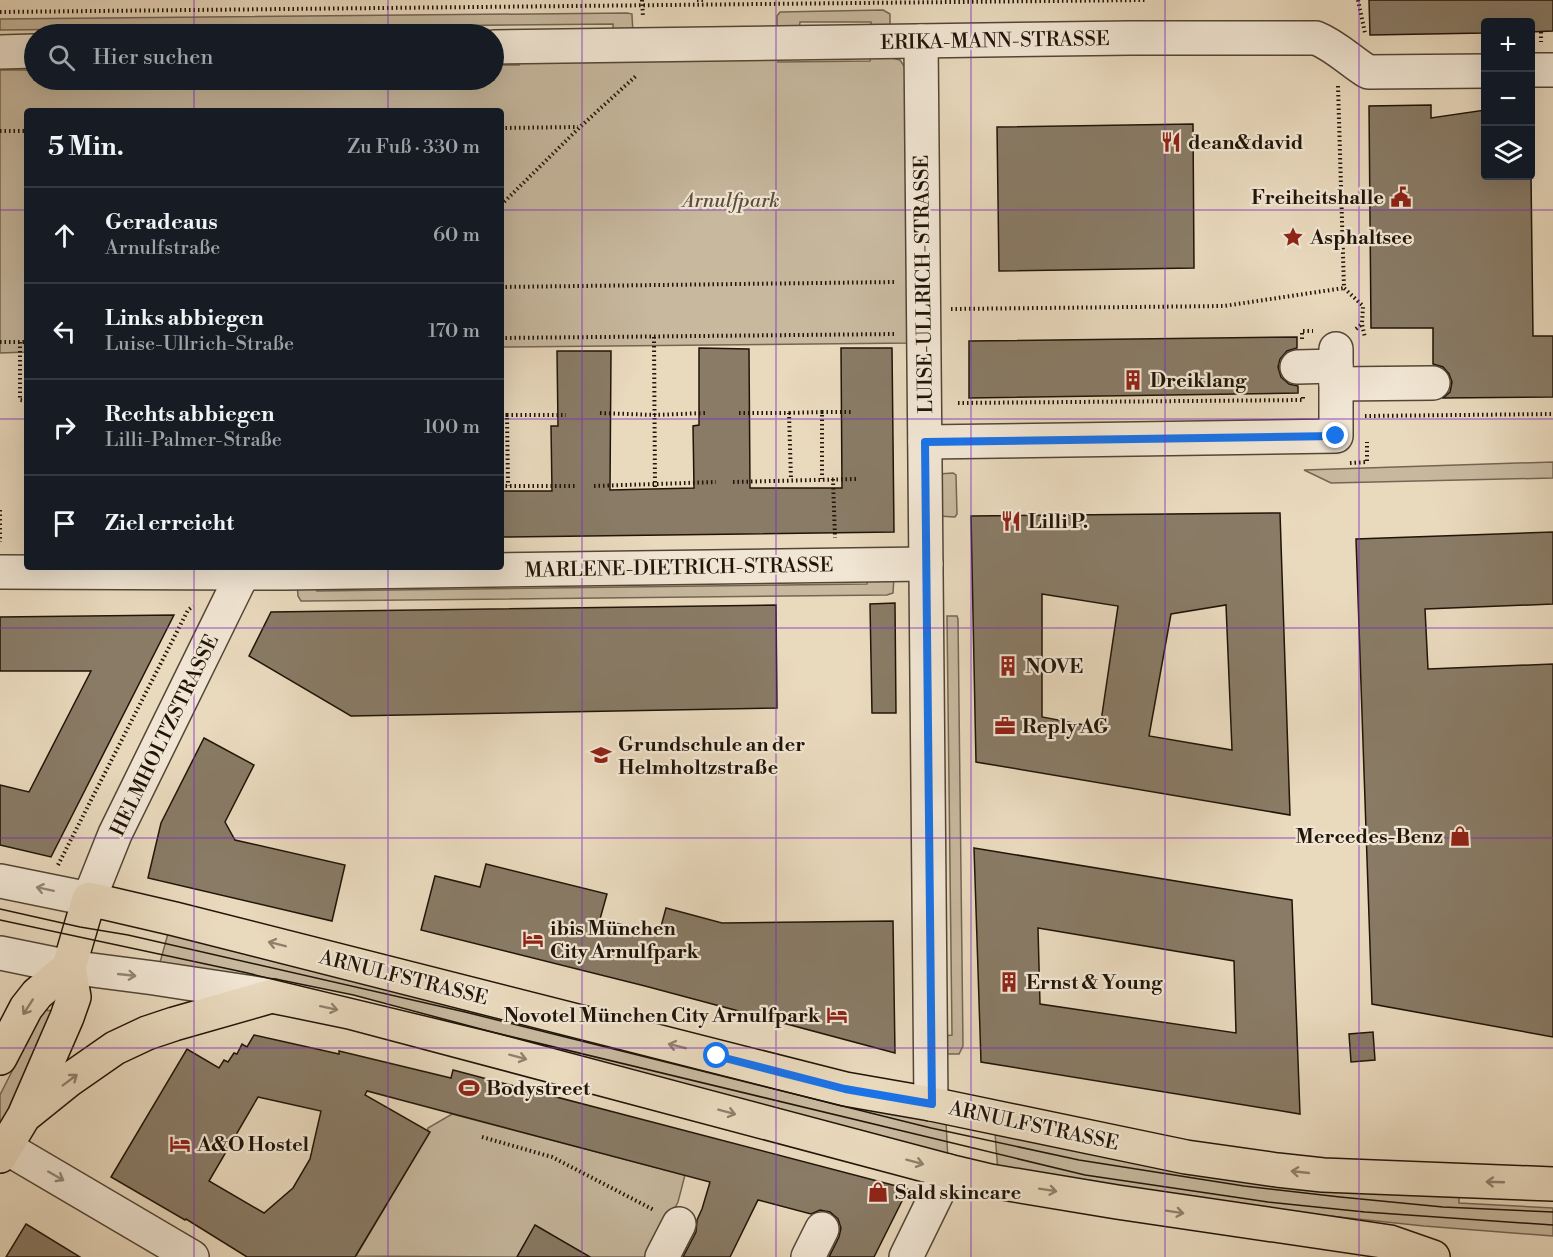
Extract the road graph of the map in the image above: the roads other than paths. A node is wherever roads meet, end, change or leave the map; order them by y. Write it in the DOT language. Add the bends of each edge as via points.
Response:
graph roads {
  1 [pos="921,41"];
  2 [pos="504,46"];
  3 [pos="24,51"];
  4 [pos="0,52"];
  5 [pos="1535,70"];
  6 [pos="1553,70"];
  7 [pos="1481,71"];
  8 [pos="1342,357"];
  9 [pos="1301,366"];
  10 [pos="1433,382"];
  11 [pos="925,442"];
  12 [pos="926,564"];
  13 [pos="471,570"];
  14 [pos="504,570"];
  15 [pos="0,572"];
  16 [pos="243,573"];
  17 [pos="0,880"];
  18 [pos="89,899"];
  19 [pos="0,953"];
  20 [pos="69,967"];
  21 [pos="272,996"];
  22 [pos="0,1058"];
  23 [pos="932,1104"];
  24 [pos="24,1116"];
  25 [pos="2,1152"];
  26 [pos="948,1171"];
  27 [pos="1553,1184"];
  28 [pos="679,1224"];
  29 [pos="192,1257"];
  30 [pos="662,1257"];
  31 [pos="906,1257"];
  32 [pos="1433,1257"];
  1 -- 2 [label="street, ERIKA-MANN-STRASSE"];
  1 -- 7 [label="street, ERIKA-MANN-STRASSE" via="1316,38 1331,44 1368,72"];
  1 -- 11 [label="street, LUISE-ULLRICH-STRASSE"];
  3 -- 4 [label="street"];
  5 -- 6 [label="street"];
  8 -- 9 [label="street"];
  8 -- 10 [label="street"];
  8 -- 11 [label="street" via="1352,416 1336,436"];
  11 -- 12 [label="street, LUISE-ULLRICH-STRASSE"];
  12 -- 14 [label="street, MARLENE-DIETRICH-STRASSE"];
  12 -- 23 [label="street, LUISE-ULLRICH-STRASSE"];
  13 -- 16 [label="street, MARLENE-DIETRICH-STRASSE"];
  15 -- 16 [label="street, MARLENE-DIETRICH-STRASSE"];
  16 -- 18 [label="street, HELMHOLTZSTRASSE" via="115,834"];
  18 -- 17 [label="street, ARNULFSTRASSE, one-way"];
  18 -- 20 [label="main road"];
  23 -- 18 [label="main road, ARNULFSTRASSE, one-way" via="845,1089"];
  19 -- 20 [label="street"];
  20 -- 21 [label="street, one-way"];
  20 -- 22 [label="main road, one-way" via="26,1008"];
  20 -- 24 [label="main road" via="74,997"];
  24 -- 21 [label="main road, one-way" via="115,1048 174,1024"];
  21 -- 26 [label="main road, one-way" via="350,1012"];
  27 -- 23 [label="main road, ARNULFSTRASSE, one-way" via="1277,1170 1186,1156"];
  24 -- 25 [label="main road"];
  25 -- 29 [label="street, one-way"];
  26 -- 31 [label="street"];
  26 -- 32 [label="main road, one-way" via="1204,1216 1390,1242"];
  28 -- 30 [label="street"];
}
